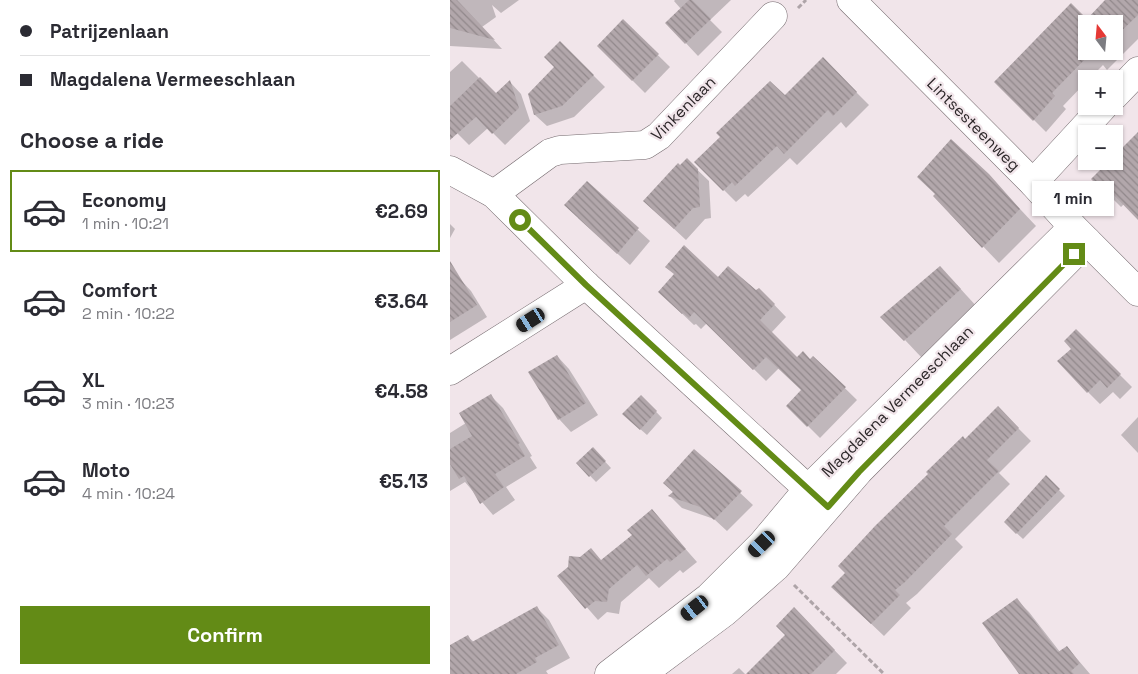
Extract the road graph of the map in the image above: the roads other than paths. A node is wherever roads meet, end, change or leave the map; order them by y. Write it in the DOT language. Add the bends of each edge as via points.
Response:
graph roads {
  1 [pos="852,0"];
  2 [pos="773,16"];
  3 [pos="1138,71"];
  4 [pos="1123,87"];
  5 [pos="1096,115"];
  6 [pos="450,170"];
  7 [pos="1033,183"];
  8 [pos="494,194"];
  9 [pos="1080,234"];
  10 [pos="586,285"];
  11 [pos="1138,292"];
  12 [pos="450,370"];
  13 [pos="808,489"];
  14 [pos="828,507"];
  15 [pos="609,674"];
  16 [pos="642,674"];
  1 -- 7 [label="street, Lintsesteenweg"];
  2 -- 8 [label="street, Vinkenlaan" via="660,136 645,145 550,152"];
  3 -- 4 [label="street"];
  5 -- 7 [label="street"];
  6 -- 8 [label="street"];
  7 -- 9 [label="street, Lintsesteenweg"];
  8 -- 10 [label="street"];
  9 -- 11 [label="street, Lintsesteenweg"];
  9 -- 13 [label="street, Magdalena Vermeeschlaan"];
  9 -- 14 [label="street, Magdalena Vermeeschlaan"];
  10 -- 12 [label="street"];
  10 -- 13 [label="street"];
  13 -- 14 [label="street"];
  13 -- 15 [label="street, Magdalena Vermeeschlaan" via="762,544 708,597"];
  14 -- 16 [label="street, Magdalena Vermeeschlaan" via="776,567 725,612"];
}
